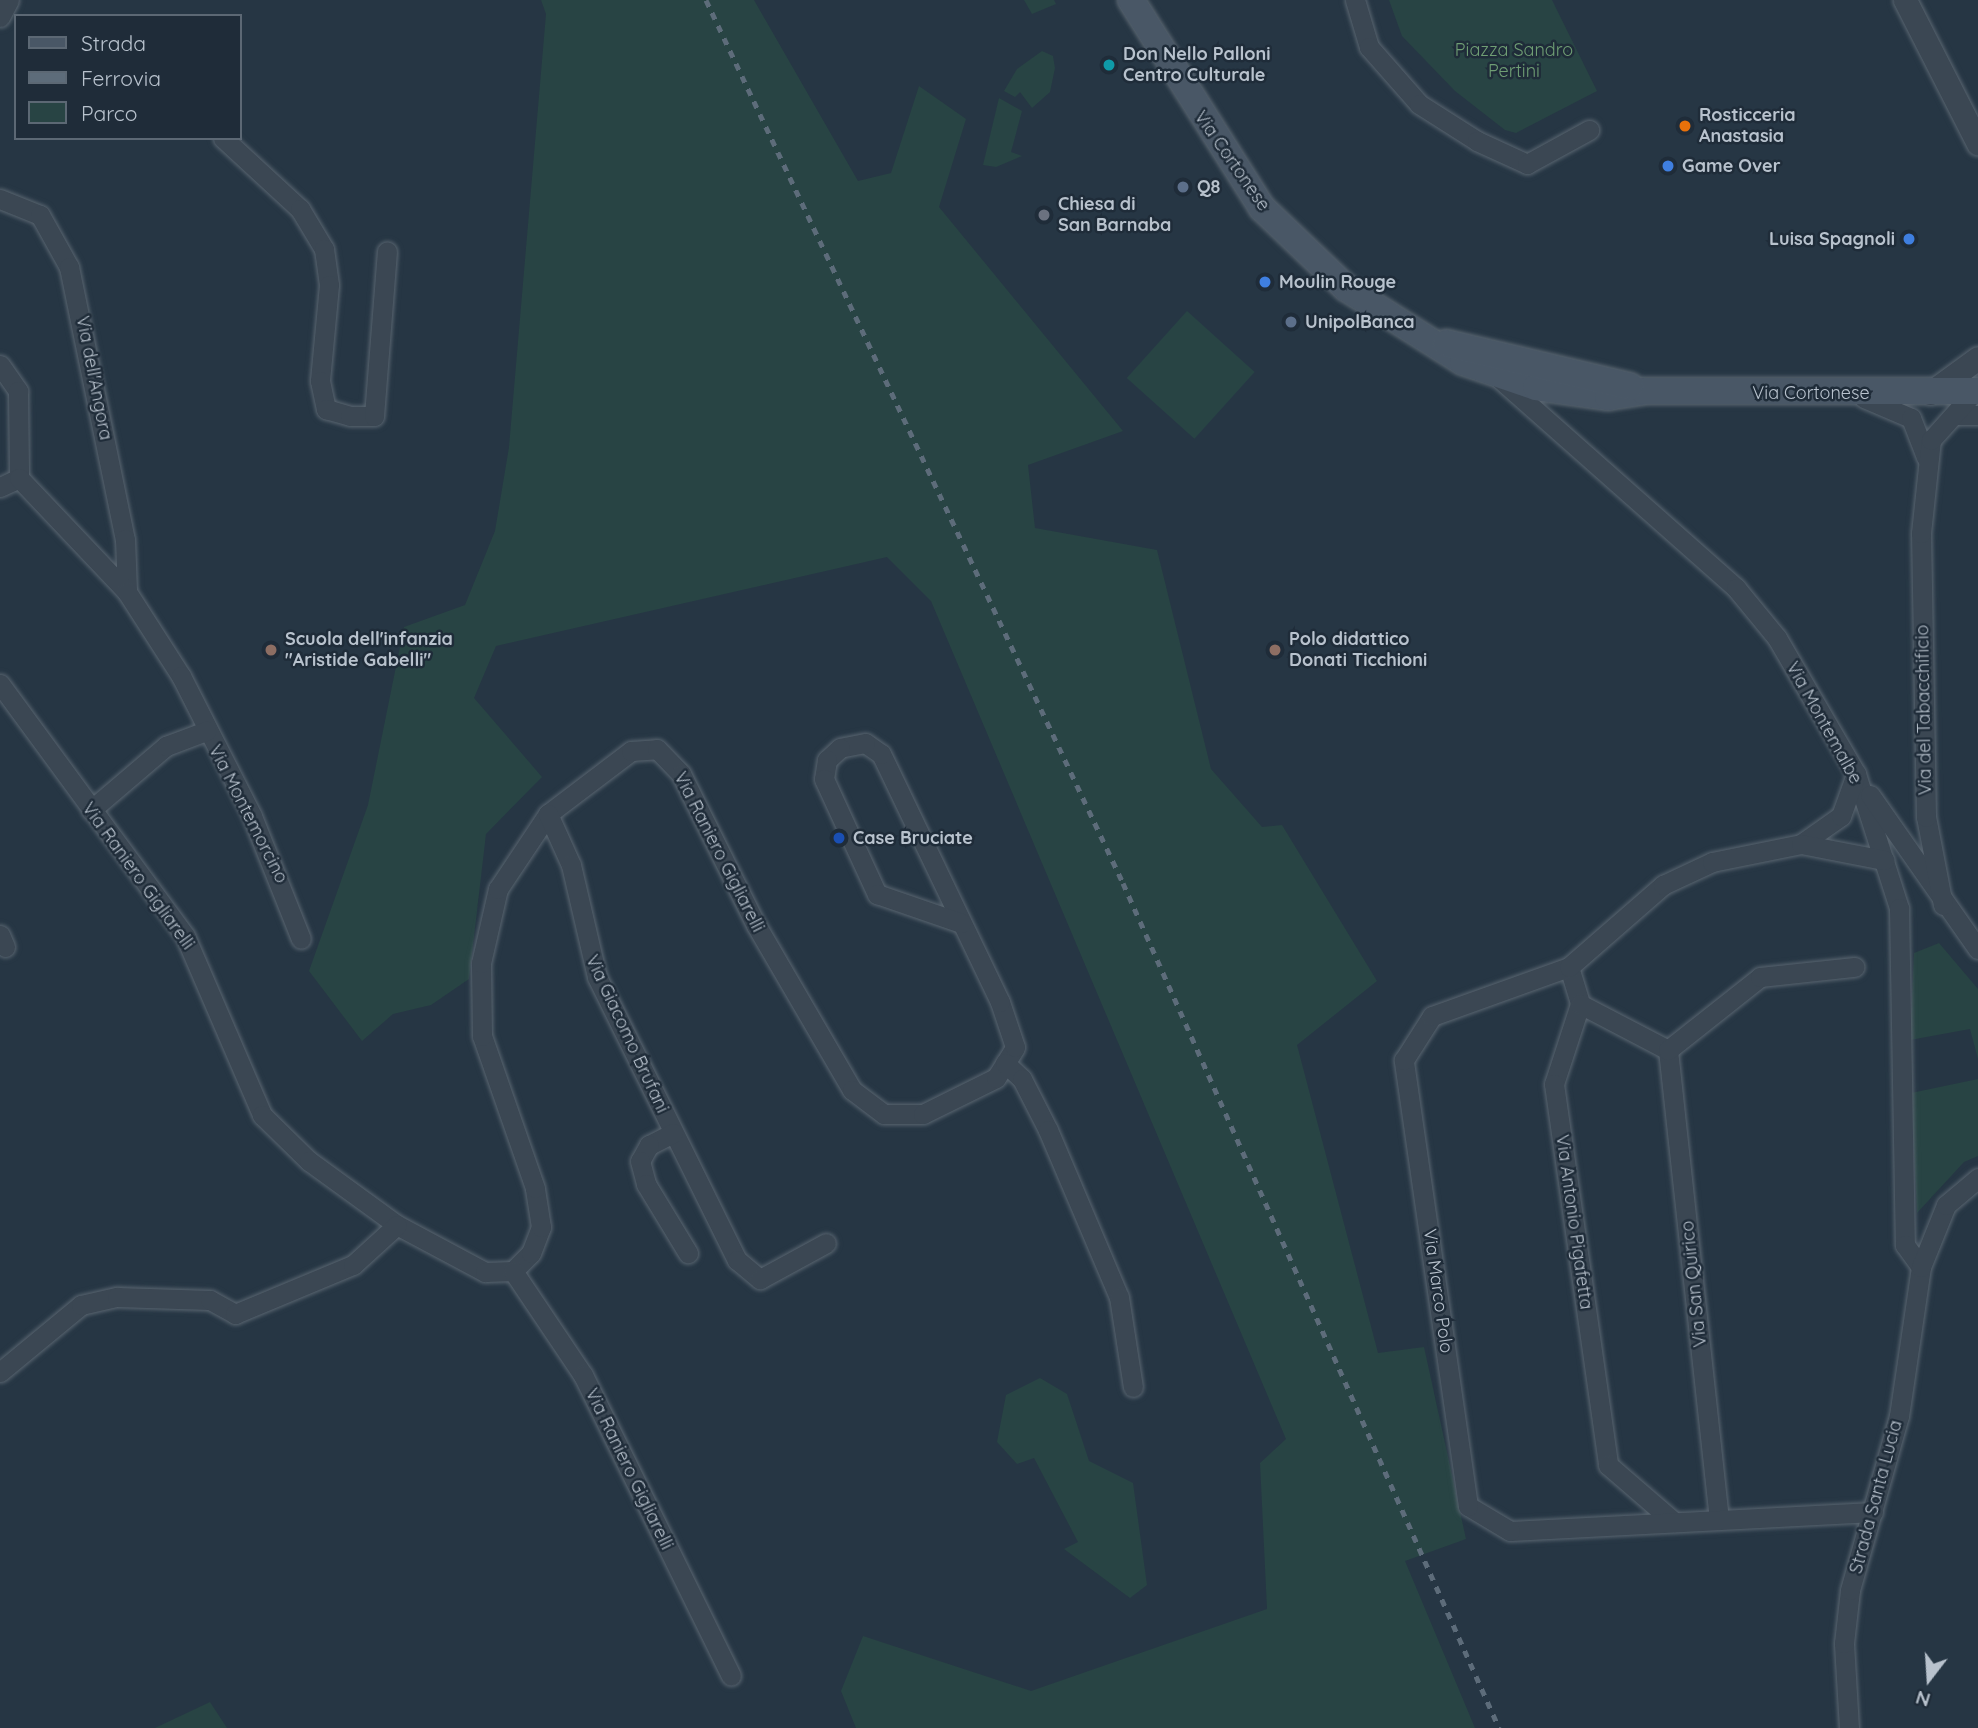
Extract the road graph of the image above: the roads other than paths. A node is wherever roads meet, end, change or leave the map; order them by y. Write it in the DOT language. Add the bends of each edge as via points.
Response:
graph roads {
  1 [pos="9,0"];
  2 [pos="1131,0"];
  3 [pos="1355,0"];
  4 [pos="1905,0"];
  5 [pos="0,17"];
  6 [pos="1589,130"];
  7 [pos="225,140"];
  8 [pos="1978,144"];
  9 [pos="0,199"];
  10 [pos="387,252"];
  11 [pos="1434,341"];
  12 [pos="1978,358"];
  13 [pos="0,365"];
  14 [pos="1498,377"];
  15 [pos="1644,391"];
  16 [pos="1930,393"];
  17 [pos="1853,394"];
  18 [pos="1977,396"];
  19 [pos="1926,457"];
  20 [pos="19,478"];
  21 [pos="0,486"];
  22 [pos="127,592"];
  23 [pos="0,684"];
  24 [pos="206,731"];
  25 [pos="1856,774"];
  26 [pos="91,810"];
  27 [pos="548,814"];
  28 [pos="1801,844"];
  29 [pos="1884,860"];
  30 [pos="1943,905"];
  31 [pos="961,923"];
  32 [pos="301,939"];
  33 [pos="1978,949"];
  34 [pos="1569,967"];
  35 [pos="1854,967"];
  36 [pos="1580,1004"];
  37 [pos="1668,1050"];
  38 [pos="1005,1063"];
  39 [pos="673,1133"];
  40 [pos="1978,1178"];
  41 [pos="397,1225"];
  42 [pos="826,1243"];
  43 [pos="688,1253"];
  44 [pos="1921,1267"];
  45 [pos="513,1271"];
  46 [pos="0,1373"];
  47 [pos="1133,1387"];
  48 [pos="1873,1512"];
  49 [pos="1719,1519"];
  50 [pos="1674,1522"];
  51 [pos="731,1676"];
  52 [pos="1849,1728"];
  1 -- 5 [label="street"];
  2 -- 11 [label="main road, Via Cortonese" via="1262,208 1346,288"];
  3 -- 6 [label="street" via="1370,47 1419,104 1477,141 1527,164"];
  4 -- 8 [label="street"];
  7 -- 10 [label="street" via="300,209 324,248 329,285 320,381 326,409 350,416 374,415"];
  9 -- 22 [label="street, Via dell'Angora" via="40,215 69,267 125,539"];
  11 -- 14 [label="main road, Via Cortonese"];
  11 -- 15 [label="main road, Via Cortonese"];
  12 -- 16 [label="street"];
  13 -- 20 [label="street" via="18,391 23,442"];
  14 -- 15 [label="main road, Via Cortonese" via="1608,397"];
  14 -- 25 [label="street, Via Montemalbe" via="1736,588 1777,638"];
  15 -- 17 [label="main road, Via Cortonese"];
  16 -- 17 [label="main road, Via Cortonese"];
  16 -- 18 [label="main road, Via Cortonese"];
  17 -- 19 [label="street, Via del Tabacchificio" via="1896,406 1911,418"];
  18 -- 19 [label="street, Via del Tabacchificio" via="1931,440"];
  19 -- 30 [label="street, Via del Tabacchificio" via="1926,817"];
  20 -- 21 [label="street"];
  20 -- 22 [label="street, Via Montemorcino"];
  22 -- 24 [label="street, Via Montemorcino" via="181,676"];
  23 -- 26 [label="street, Via Raniero Gigliarelli"];
  24 -- 26 [label="street, Via Montemorcino" via="166,746"];
  24 -- 32 [label="street, Via Montemorcino" via="279,871"];
  25 -- 28 [label="street" via="1841,816"];
  25 -- 29 [label="street, Via Montemalbe"];
  25 -- 30 [label="street"];
  26 -- 41 [label="street, Via Raniero Gigliarelli" via="185,936 262,1115 309,1161"];
  27 -- 38 [label="street, Via Raniero Gigliarelli" via="631,751 657,749 681,774 755,925 852,1090 884,1114 923,1114 996,1078"];
  27 -- 39 [label="street, Via Giacomo Brufani" via="571,864 578,918 597,977"];
  27 -- 45 [label="street, Via Raniero Gigliarelli" via="498,889 481,964 482,1036 535,1188 541,1227 531,1253"];
  28 -- 29 [label="street"];
  28 -- 34 [label="street" via="1712,862 1663,885"];
  29 -- 44 [label="street, Via Montemalbe" via="1899,908 1905,1245"];
  30 -- 33 [label="street, Via del Tabacchificio"];
  31 -- 31 [label="street" via="881,754 865,743 840,748 827,760 824,779 877,894"];
  31 -- 38 [label="street" via="1015,1046"];
  34 -- 36 [label="street"];
  34 -- 50 [label="street, Via Marco Polo" via="1432,1016 1404,1060 1468,1506 1510,1531"];
  35 -- 37 [label="street" via="1760,977"];
  36 -- 37 [label="street"];
  36 -- 50 [label="street, Via Antonio Pigafetta" via="1555,1084 1608,1465"];
  37 -- 49 [label="street, Via San Quirico"];
  38 -- 47 [label="street" via="1022,1079 1048,1130 1119,1297"];
  39 -- 42 [label="street, Via Giacomo Brufani" via="737,1260 760,1279"];
  39 -- 43 [label="street" via="649,1145 639,1161"];
  40 -- 44 [label="street" via="1946,1205"];
  41 -- 45 [label="street, Via Raniero Gigliarelli" via="485,1272"];
  41 -- 46 [label="street" via="353,1265 235,1314 210,1300 117,1297 80,1305"];
  44 -- 48 [label="street, Strada Santa Lucia" via="1899,1416"];
  45 -- 51 [label="street, Via Raniero Gigliarelli" via="583,1376"];
  48 -- 49 [label="street"];
  48 -- 52 [label="street, Strada Santa Lucia" via="1846,1630"];
  49 -- 50 [label="street"];
}
